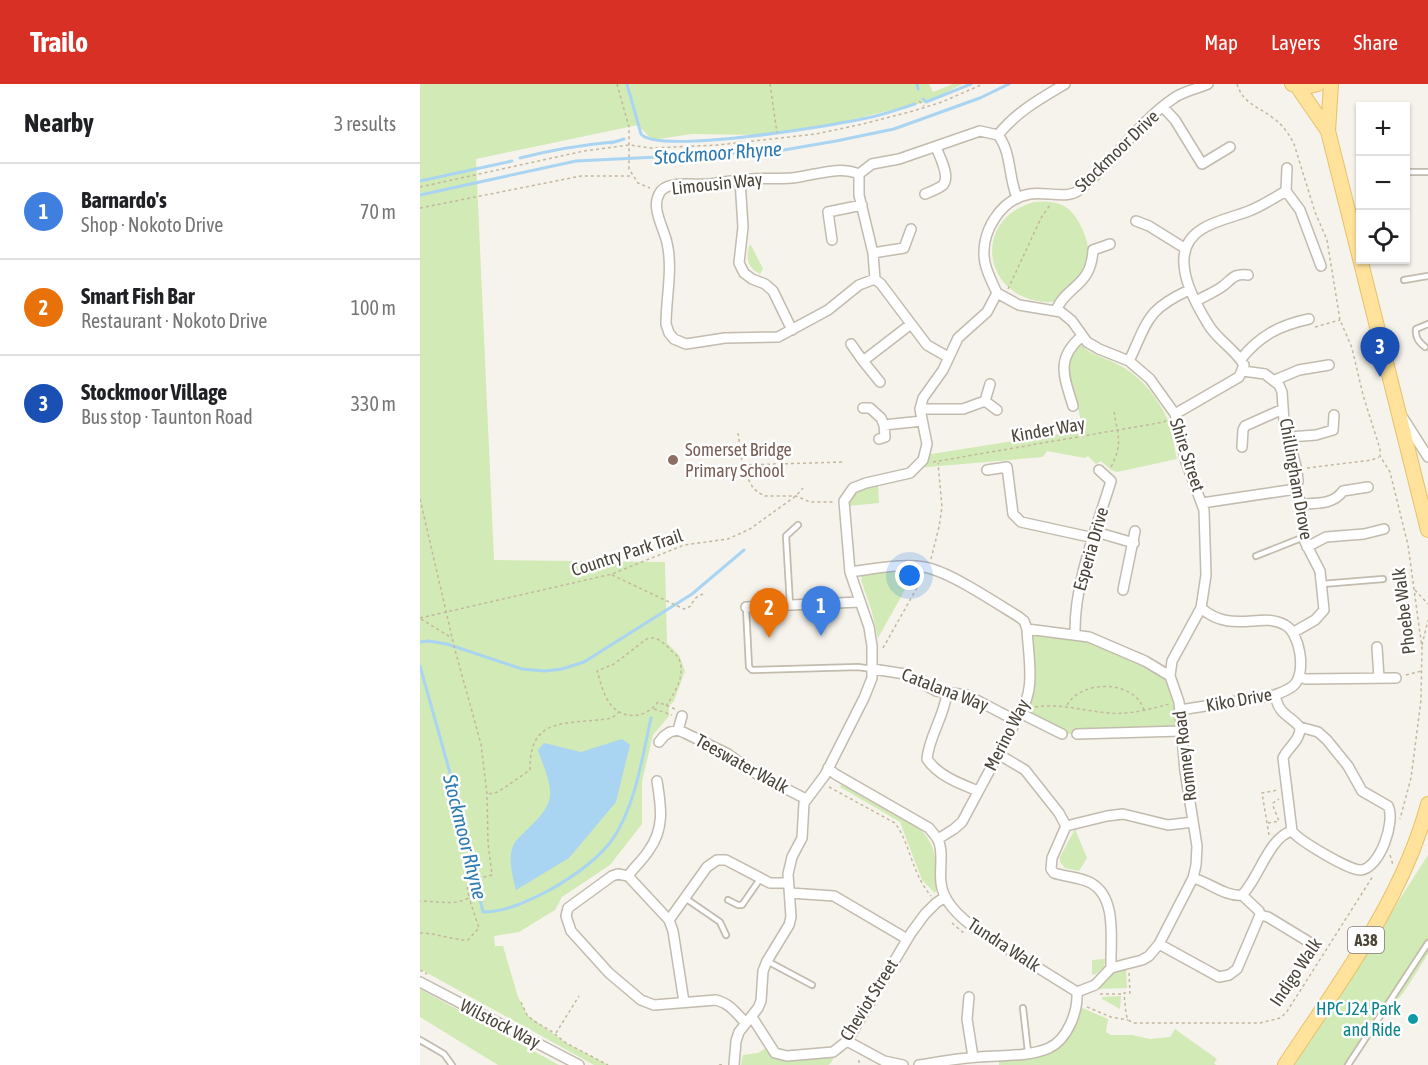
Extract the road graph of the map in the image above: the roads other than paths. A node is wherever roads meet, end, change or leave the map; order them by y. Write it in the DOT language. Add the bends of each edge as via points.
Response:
graph roads {
  1 [pos="1065,84"];
  2 [pos="1208,84"];
  3 [pos="1318,84"];
  4 [pos="1330,84"];
  5 [pos="1294,85"];
  6 [pos="1163,107"];
  7 [pos="1328,131"];
  8 [pos="998,135"];
  9 [pos="936,147"];
  10 [pos="1230,147"];
  11 [pos="1287,168"];
  12 [pos="1410,171"];
  13 [pos="1428,172"];
  14 [pos="859,174"];
  15 [pos="740,180"];
  16 [pos="1286,191"];
  17 [pos="925,194"];
  18 [pos="1017,197"];
  19 [pos="862,205"];
  20 [pos="1136,220"];
  21 [pos="911,229"];
  22 [pos="832,240"];
  23 [pos="1110,244"];
  24 [pos="1186,249"];
  25 [pos="873,253"];
  26 [pos="1321,266"];
  27 [pos="1248,275"];
  28 [pos="1428,276"];
  29 [pos="875,279"];
  30 [pos="1404,280"];
  31 [pos="1189,290"];
  32 [pos="1001,296"];
  33 [pos="1196,300"];
  34 [pos="1056,310"];
  35 [pos="911,324"];
  36 [pos="1309,324"];
  37 [pos="1428,324"];
  38 [pos="792,330"];
  39 [pos="1082,336"];
  40 [pos="851,344"];
  41 [pos="1425,347"];
  42 [pos="948,357"];
  43 [pos="1241,359"];
  44 [pos="863,361"];
  45 [pos="1129,361"];
  46 [pos="1329,365"];
  47 [pos="1243,371"];
  48 [pos="1275,380"];
  49 [pos="880,382"];
  50 [pos="990,384"];
  51 [pos="985,401"];
  52 [pos="1073,406"];
  53 [pos="863,408"];
  54 [pos="920,409"];
  55 [pos="1283,409"];
  56 [pos="997,410"];
  57 [pos="1399,411"];
  58 [pos="1175,414"];
  59 [pos="1334,415"];
  60 [pos="922,421"];
  61 [pos="884,425"];
  62 [pos="1289,437"];
  63 [pos="879,439"];
  64 [pos="1242,447"];
  65 [pos="1428,457"];
  66 [pos="987,470"];
  67 [pos="1102,472"];
  68 [pos="1368,487"];
  69 [pos="1296,489"];
  70 [pos="1202,503"];
  71 [pos="1300,504"];
  72 [pos="798,525"];
  73 [pos="1384,529"];
  74 [pos="1428,530"];
  75 [pos="1135,531"];
  76 [pos="1095,535"];
  77 [pos="1306,542"];
  78 [pos="1134,543"];
  79 [pos="1256,556"];
  80 [pos="850,572"];
  81 [pos="1383,579"];
  82 [pos="1322,584"];
  83 [pos="1123,590"];
  84 [pos="860,602"];
  85 [pos="790,606"];
  86 [pos="746,607"];
  87 [pos="1201,608"];
  88 [pos="1027,629"];
  89 [pos="1294,632"];
  90 [pos="1075,634"];
  91 [pos="1377,647"];
  92 [pos="873,665"];
  93 [pos="1170,676"];
  94 [pos="1379,678"];
  95 [pos="1396,678"];
  96 [pos="1297,680"];
  97 [pos="947,693"];
  98 [pos="1275,695"];
  99 [pos="1179,706"];
  100 [pos="1019,713"];
  101 [pos="682,717"];
  102 [pos="1300,727"];
  103 [pos="678,730"];
  104 [pos="1181,731"];
  105 [pos="1062,734"];
  106 [pos="1077,734"];
  107 [pos="659,742"];
  108 [pos="998,754"];
  109 [pos="828,768"];
  110 [pos="657,781"];
  111 [pos="978,791"];
  112 [pos="806,799"];
  113 [pos="1427,809"];
  114 [pos="1193,822"];
  115 [pos="1066,826"];
  116 [pos="1292,831"];
  117 [pos="938,839"];
  118 [pos="628,876"];
  119 [pos="1193,878"];
  120 [pos="760,879"];
  121 [pos="788,883"];
  122 [pos="790,893"];
  123 [pos="1242,895"];
  124 [pos="945,897"];
  125 [pos="685,898"];
  126 [pos="728,900"];
  127 [pos="1260,915"];
  128 [pos="669,920"];
  129 [pos="726,935"];
  130 [pos="907,939"];
  131 [pos="1428,942"];
  132 [pos="1159,944"];
  133 [pos="1314,945"];
  134 [pos="767,961"];
  135 [pos="1111,968"];
  136 [pos="420,982"];
  137 [pos="812,985"];
  138 [pos="1077,992"];
  139 [pos="969,997"];
  140 [pos="684,1002"];
  141 [pos="1023,1008"];
  142 [pos="748,1020"];
  143 [pos="420,1040"];
  144 [pos="847,1041"];
  145 [pos="1028,1052"];
  146 [pos="973,1058"];
  147 [pos="452,1065"];
  148 [pos="579,1065"];
  149 [pos="734,1065"];
  150 [pos="903,1065"];
  151 [pos="918,1065"];
  152 [pos="1285,1065"];
  153 [pos="1348,1065"];
  1 -- 8 [label="street" via="1019,112"];
  2 -- 6 [label="street, Stockmoor Drive" via="1182,93"];
  3 -- 5 [label="main road"];
  4 -- 7 [label="main road"];
  5 -- 7 [label="main road"];
  6 -- 10 [label="street" via="1202,164"];
  6 -- 18 [label="street, Stockmoor Drive" via="1080,190 1069,195 1040,193"];
  7 -- 57 [label="main road"];
  8 -- 9 [label="street, Limousin Way" via="980,131"];
  8 -- 18 [label="street" via="1007,151"];
  9 -- 14 [label="street, Limousin Way" via="872,164"];
  9 -- 17 [label="street" via="945,180"];
  11 -- 16 [label="street"];
  12 -- 13 [label="lane"];
  14 -- 15 [label="street, Limousin Way" via="839,170 791,178"];
  14 -- 19 [label="street"];
  15 -- 38 [label="street" via="741,268 773,291"];
  15 -- 38 [label="street, Limousin Way" via="672,185 661,190 656,202 669,257 669,333 674,339 691,344 725,338 778,337"];
  16 -- 24 [label="street" via="1251,211 1202,229"];
  16 -- 26 [label="street" via="1300,210"];
  18 -- 32 [label="street" via="996,215 986,237 985,264"];
  19 -- 22 [label="street" via="828,212"];
  19 -- 25 [label="street"];
  20 -- 24 [label="street"];
  21 -- 25 [label="street" via="904,248"];
  23 -- 34 [label="street" via="1093,250 1088,272"];
  24 -- 31 [label="street" via="1183,258"];
  25 -- 29 [label="street"];
  27 -- 33 [label="street" via="1231,277 1224,286"];
  28 -- 30 [label="lane"];
  29 -- 35 [label="street"];
  29 -- 38 [label="street, Limousin Way" via="859,285 828,310"];
  31 -- 33 [label="street"];
  31 -- 45 [label="street" via="1167,301 1152,315"];
  32 -- 34 [label="street" via="1028,308"];
  32 -- 42 [label="street" via="958,338"];
  33 -- 43 [label="street" via="1213,331"];
  34 -- 39 [label="street, Shire Street" via="1072,321"];
  35 -- 42 [label="street" via="927,345"];
  35 -- 44 [label="street"];
  36 -- 43 [label="street" via="1290,323 1269,333"];
  37 -- 41 [label="lane" via="1415,333"];
  39 -- 45 [label="street, Shire Street" via="1092,346"];
  39 -- 52 [label="street" via="1067,351 1064,363"];
  40 -- 44 [label="street"];
  42 -- 54 [label="street"];
  43 -- 47 [label="street"];
  44 -- 49 [label="street"];
  45 -- 58 [label="street, Shire Street" via="1157,387"];
  46 -- 48 [label="street" via="1299,370"];
  47 -- 48 [label="street" via="1260,372"];
  47 -- 58 [label="street"];
  48 -- 55 [label="street, Chillingham Drove" via="1282,392"];
  50 -- 51 [label="street"];
  51 -- 54 [label="street" via="963,409"];
  51 -- 56 [label="street"];
  53 -- 61 [label="street" via="870,408"];
  54 -- 60 [label="street"];
  55 -- 62 [label="street, Chillingham Drove"];
  55 -- 64 [label="street" via="1245,426"];
  57 -- 65 [label="street"];
  57 -- 74 [label="main road"];
  58 -- 70 [label="street, Shire Street" via="1186,462"];
  59 -- 62 [label="street" via="1333,430"];
  60 -- 61 [label="street"];
  60 -- 80 [label="street" via="927,444 923,460 910,474 866,483 854,488 844,501"];
  61 -- 63 [label="street" via="885,437"];
  62 -- 69 [label="street, Chillingham Drove" via="1297,470"];
  66 -- 76 [label="street" via="1007,467 1013,514 1021,522"];
  67 -- 76 [label="street, Esperia Drive" via="1111,481"];
  68 -- 71 [label="street" via="1343,491 1330,501"];
  69 -- 70 [label="street"];
  69 -- 71 [label="street, Chillingham Drove"];
  70 -- 87 [label="street, Shire Street" via="1206,575"];
  71 -- 77 [label="street, Chillingham Drove"];
  72 -- 85 [label="lane" via="786,536"];
  73 -- 77 [label="street"];
  75 -- 78 [label="street"];
  76 -- 78 [label="street"];
  76 -- 90 [label="street, Esperia Drive" via="1078,588"];
  77 -- 79 [label="lane"];
  77 -- 82 [label="street, Chillingham Drove" via="1318,564"];
  78 -- 83 [label="street"];
  80 -- 84 [label="street"];
  80 -- 88 [label="street" via="894,566 928,568 1019,616"];
  81 -- 82 [label="lane"];
  82 -- 89 [label="street, Chillingham Drove" via="1324,610"];
  84 -- 85 [label="street"];
  84 -- 92 [label="street" via="869,627"];
  85 -- 86 [label="street"];
  86 -- 92 [label="lane" via="752,670"];
  87 -- 89 [label="street" via="1235,623 1281,622"];
  87 -- 93 [label="street, Shire Street" via="1172,661"];
  88 -- 90 [label="street"];
  88 -- 100 [label="street, Merino Way" via="1030,688"];
  89 -- 96 [label="street" via="1299,645"];
  90 -- 93 [label="street" via="1106,643"];
  91 -- 94 [label="street"];
  92 -- 97 [label="street, Catalana Way"];
  92 -- 109 [label="street" via="864,698"];
  93 -- 99 [label="street, Romney Road"];
  94 -- 95 [label="street"];
  94 -- 96 [label="street"];
  96 -- 98 [label="street, Kiko Drive"];
  97 -- 100 [label="street, Catalana Way" via="967,695 1007,716"];
  97 -- 111 [label="street" via="927,759 943,775"];
  98 -- 99 [label="street, Kiko Drive"];
  98 -- 102 [label="street" via="1281,712"];
  99 -- 104 [label="street, Romney Road"];
  100 -- 105 [label="street, Catalana Way"];
  100 -- 108 [label="street, Merino Way"];
  101 -- 103 [label="street, Teeswater Walk"];
  102 -- 116 [label="street" via="1297,740 1283,758"];
  102 -- 116 [label="street" via="1318,732 1327,740 1362,791 1388,806 1391,819 1379,854 1370,866 1360,870 1338,862"];
  103 -- 107 [label="street, Teeswater Walk"];
  103 -- 112 [label="street, Teeswater Walk"];
  104 -- 106 [label="street"];
  104 -- 114 [label="street, Romney Road"];
  108 -- 111 [label="street, Merino Way"];
  108 -- 115 [label="street" via="1025,770"];
  109 -- 112 [label="street"];
  109 -- 117 [label="street" via="929,828"];
  110 -- 118 [label="street" via="660,826 648,852"];
  111 -- 117 [label="street, Merino Way" via="962,822"];
  112 -- 121 [label="street" via="802,838 789,865"];
  113 -- 152 [label="main road, A38" via="1388,903"];
  114 -- 115 [label="street" via="1168,825 1123,814"];
  114 -- 119 [label="street, Romney Road" via="1197,857"];
  115 -- 135 [label="street" via="1051,869 1092,884 1102,894 1109,913"];
  116 -- 123 [label="street" via="1275,844"];
  117 -- 124 [label="street"];
  118 -- 128 [label="street"];
  118 -- 140 [label="street" via="612,876 568,908 566,916 571,931 609,973 641,1000 654,1005"];
  119 -- 123 [label="street" via="1231,895"];
  119 -- 132 [label="street, Romney Road"];
  120 -- 121 [label="street"];
  120 -- 125 [label="street" via="726,860 717,860 707,867"];
  120 -- 126 [label="lane" via="742,904"];
  121 -- 122 [label="street"];
  122 -- 130 [label="street" via="834,896"];
  122 -- 134 [label="street" via="789,925"];
  123 -- 127 [label="street"];
  124 -- 130 [label="street, Cheviot Street" via="925,914"];
  124 -- 138 [label="street, Tundra Walk" via="971,926"];
  125 -- 128 [label="street"];
  125 -- 129 [label="lane" via="720,922"];
  127 -- 132 [label="street" via="1237,969 1229,975 1219,977"];
  127 -- 133 [label="street"];
  128 -- 140 [label="street"];
  130 -- 144 [label="street, Cheviot Street"];
  131 -- 153 [label="lane"];
  132 -- 135 [label="street, Romney Road" via="1149,956"];
  134 -- 137 [label="lane"];
  134 -- 142 [label="street" via="761,1001"];
  135 -- 138 [label="street, Romney Road" via="1095,985"];
  136 -- 148 [label="street, Wilstock Way"];
  138 -- 145 [label="street" via="1078,1002 1071,1021 1055,1044"];
  139 -- 146 [label="street" via="967,1019"];
  140 -- 142 [label="street" via="716,1000"];
  141 -- 145 [label="lane"];
  142 -- 144 [label="street, Cheviot Street" via="779,1055 833,1052"];
  142 -- 149 [label="street" via="736,1041"];
  143 -- 147 [label="lane" via="444,1054"];
  144 -- 150 [label="street" via="884,1061"];
  145 -- 146 [label="street"];
  146 -- 151 [label="street"];
}
